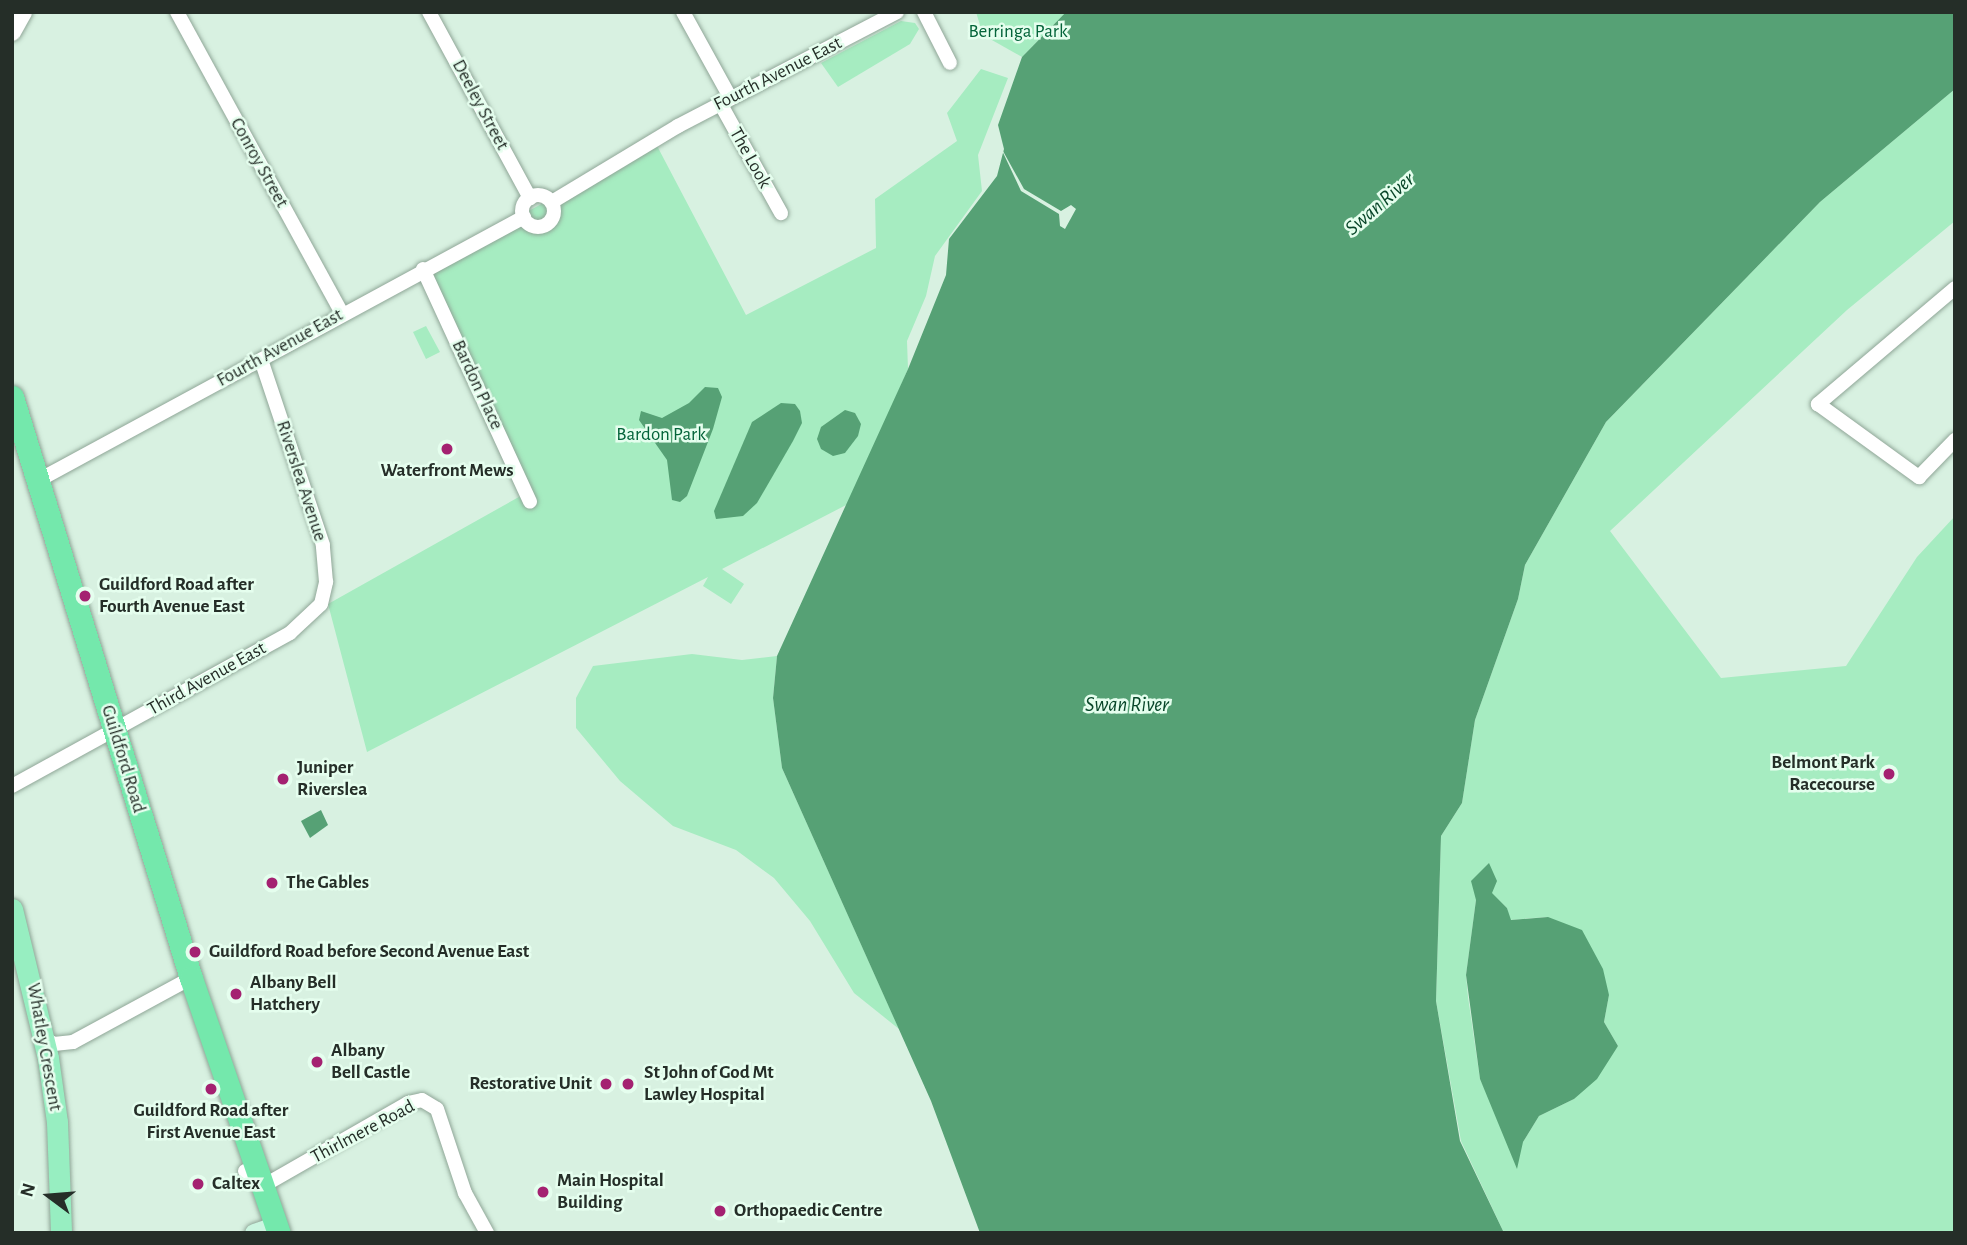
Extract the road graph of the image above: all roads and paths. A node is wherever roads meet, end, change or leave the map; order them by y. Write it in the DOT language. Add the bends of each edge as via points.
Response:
graph roads {
  1 [pos="18,12"];
  2 [pos="23,12"];
  3 [pos="177,12"];
  4 [pos="429,12"];
  5 [pos="683,12"];
  6 [pos="897,12"];
  7 [pos="924,12"];
  8 [pos="12,15"];
  9 [pos="12,32"];
  10 [pos="950,63"];
  11 [pos="725,100"];
  12 [pos="530,198"];
  13 [pos="552,202"];
  14 [pos="781,213"];
  15 [pos="524,217"];
  16 [pos="423,269"];
  17 [pos="1955,288"];
  18 [pos="342,313"];
  19 [pos="261,360"];
  20 [pos="12,397"];
  21 [pos="1955,440"];
  22 [pos="37,481"];
  23 [pos="530,502"];
  24 [pos="321,604"];
  25 [pos="114,730"];
  26 [pos="12,786"];
  27 [pos="12,909"];
  28 [pos="12,949"];
  29 [pos="191,978"];
  30 [pos="42,1049"];
  31 [pos="254,1177"];
  32 [pos="267,1231"];
  33 [pos="61,1233"];
  34 [pos="487,1233"];
  1 -- 8 [label="street"];
  2 -- 9 [label="street"];
  3 -- 18 [label="street, Conroy Street"];
  4 -- 12 [label="street, Deeley Street"];
  5 -- 11 [label="street, The Look"];
  6 -- 11 [label="street, Fourth Avenue East"];
  7 -- 10 [label="street"];
  11 -- 13 [label="street, Fourth Avenue East"];
  11 -- 14 [label="street, The Look"];
  12 -- 13 [label="street" via="539,195"];
  12 -- 15 [label="street" via="524,204"];
  13 -- 15 [label="street" via="555,212 548,224 534,227"];
  15 -- 16 [label="street, Fourth Avenue East"];
  16 -- 18 [label="street, Fourth Avenue East"];
  16 -- 23 [label="street, Bardon Place"];
  17 -- 21 [label="street" via="1818,404 1919,477"];
  18 -- 19 [label="street, Fourth Avenue East"];
  19 -- 22 [label="street, Fourth Avenue East"];
  19 -- 24 [label="street, Riverslea Avenue" via="323,545 326,582"];
  20 -- 22 [label="highway, Guildford Road"];
  22 -- 25 [label="highway, Guildford Road"];
  24 -- 25 [label="street, Third Avenue East" via="290,633"];
  25 -- 26 [label="street, Third Avenue East"];
  25 -- 29 [label="highway, Guildford Road"];
  27 -- 30 [label="main road, Whatley Crescent"];
  28 -- 30 [label="main road, Whatley Crescent"];
  29 -- 30 [label="street" via="73,1042"];
  29 -- 31 [label="highway, Guildford Road" via="237,1121 237,1143"];
  30 -- 33 [label="main road, Whatley Crescent" via="57,1122"];
  31 -- 32 [label="highway, Guildford Road"];
  31 -- 34 [label="street, Thirlmere Road" via="317,1156 408,1103 422,1100 437,1109 465,1194"];
}
